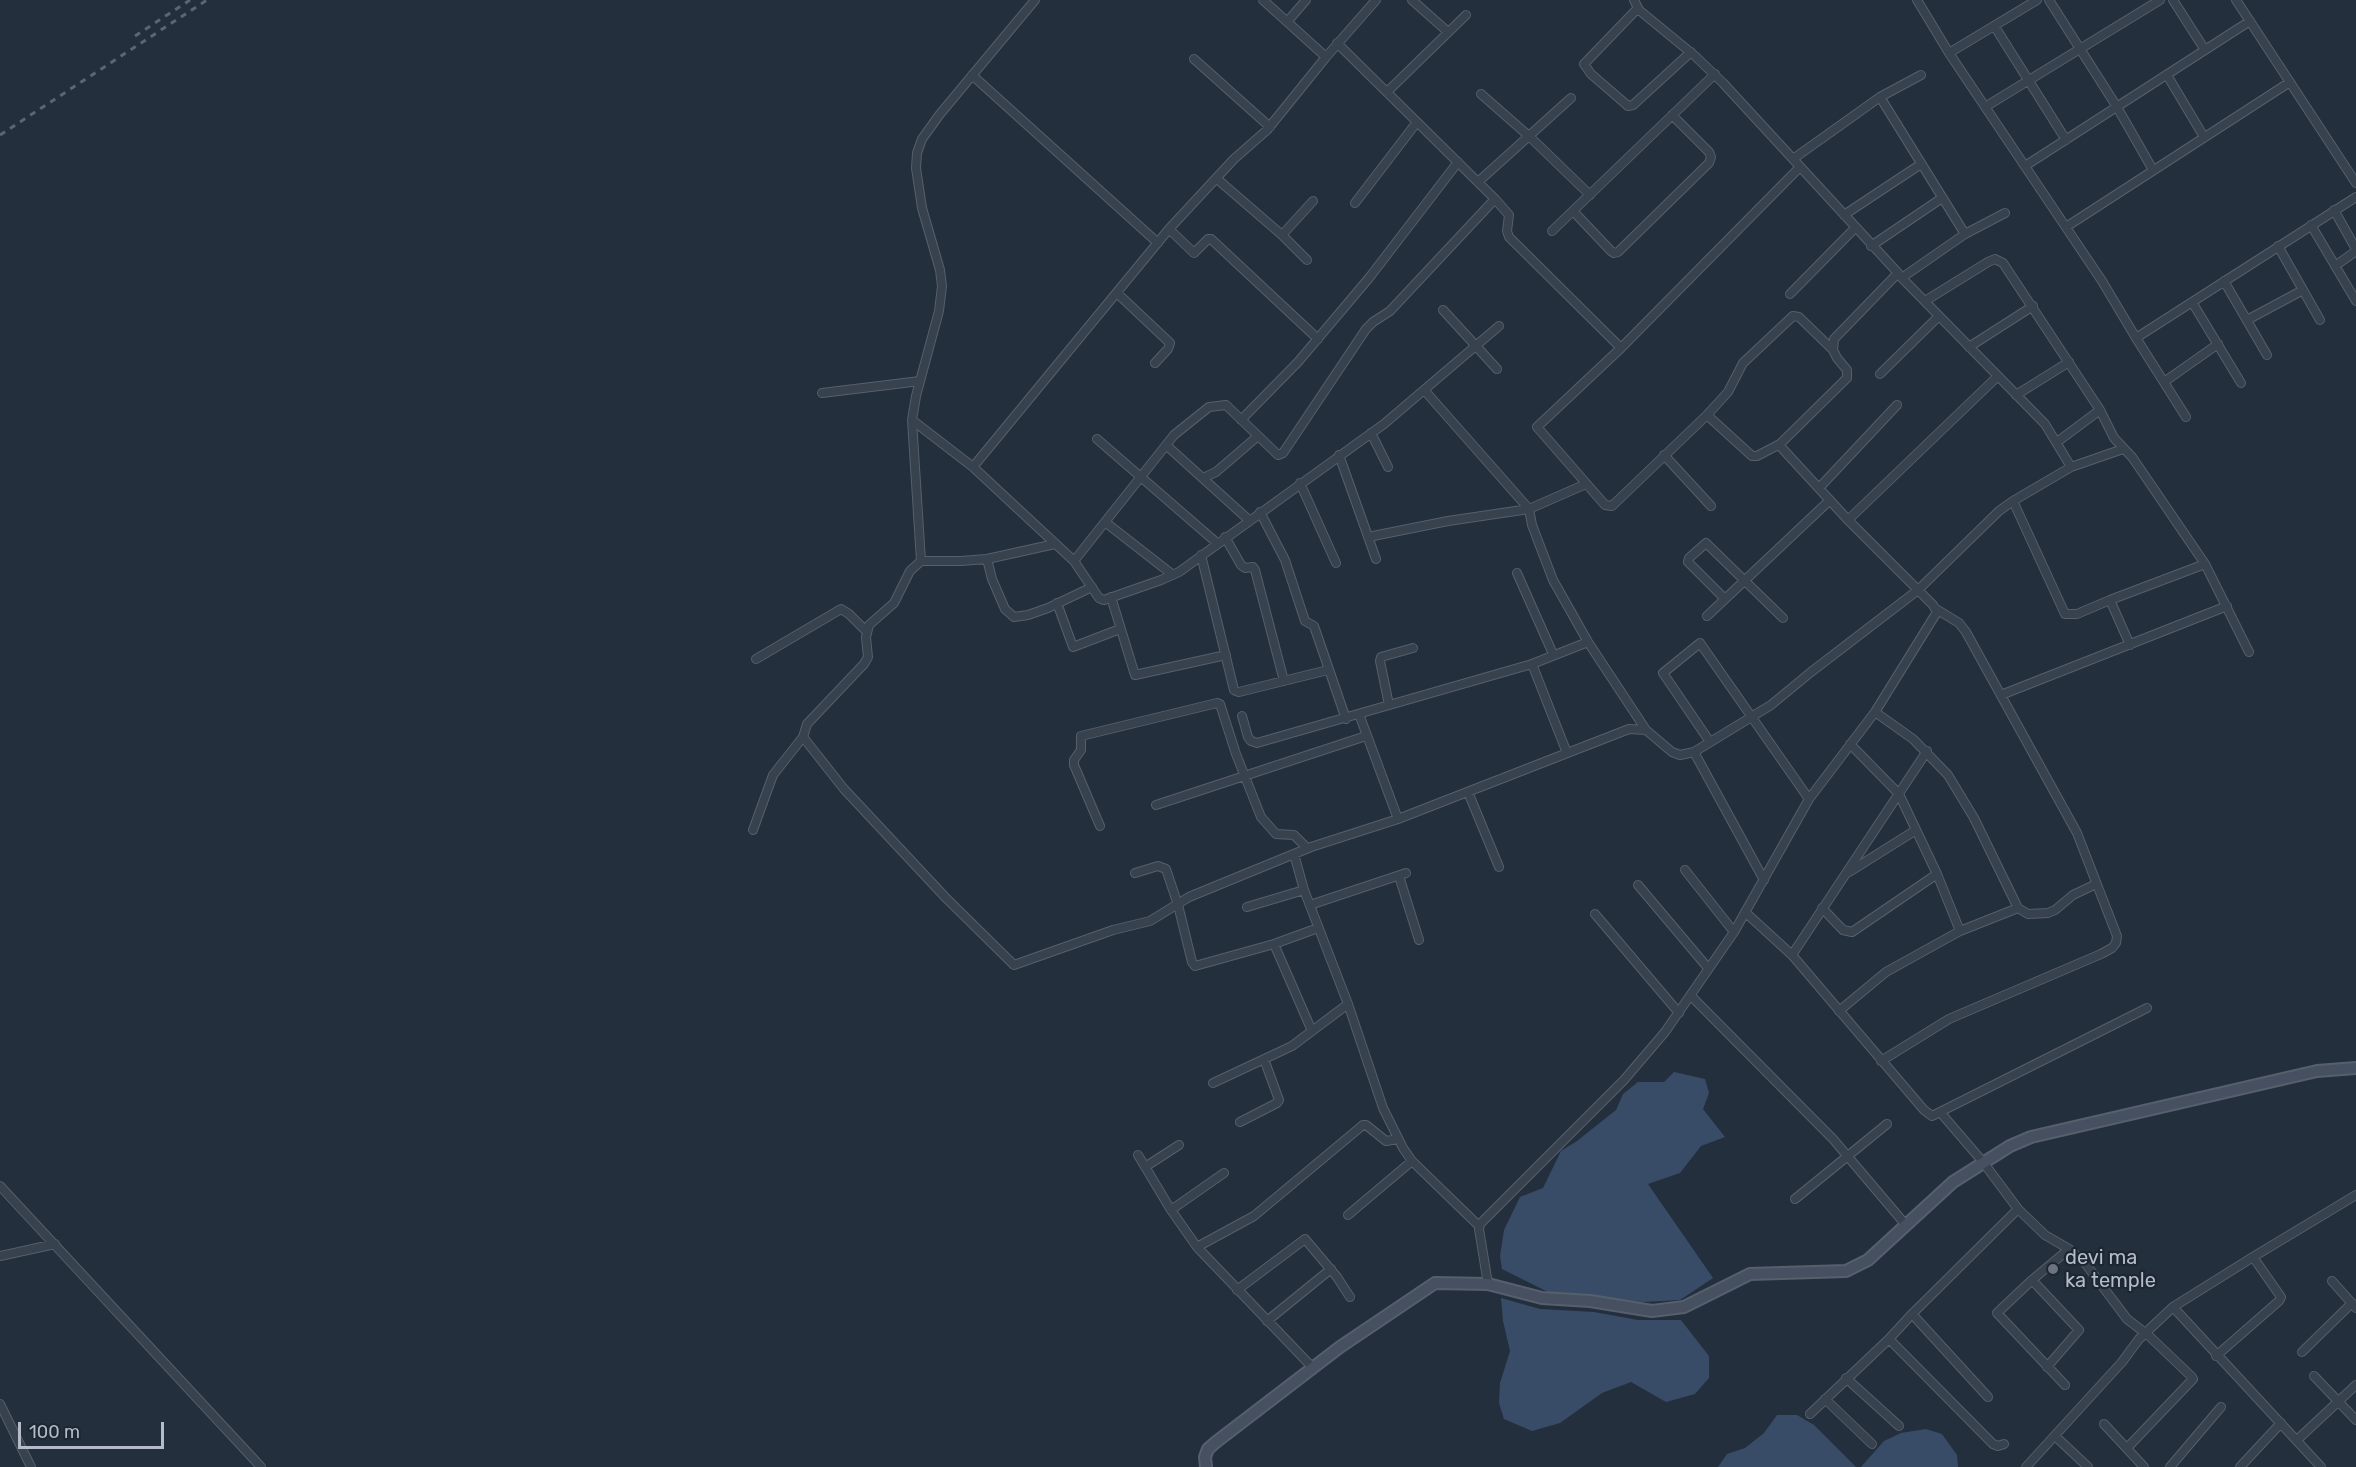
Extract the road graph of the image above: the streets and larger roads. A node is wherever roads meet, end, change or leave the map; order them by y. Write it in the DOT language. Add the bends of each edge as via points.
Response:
graph roads {
  1 [pos="1035,0"];
  2 [pos="1263,0"];
  3 [pos="1306,0"];
  4 [pos="1376,0"];
  5 [pos="1412,0"];
  6 [pos="1917,0"];
  7 [pos="2037,0"];
  8 [pos="2049,0"];
  9 [pos="2160,0"];
  10 [pos="2173,0"];
  11 [pos="2236,0"];
  12 [pos="1636,4"];
  13 [pos="1466,15"];
  14 [pos="1287,21"];
  15 [pos="2250,21"];
  16 [pos="1995,27"];
  17 [pos="1448,32"];
  18 [pos="1337,43"];
  19 [pos="2080,49"];
  20 [pos="2205,50"];
  21 [pos="1691,52"];
  22 [pos="1949,53"];
  23 [pos="1326,57"];
  24 [pos="1194,58"];
  25 [pos="1715,74"];
  26 [pos="972,75"];
  27 [pos="1921,75"];
  28 [pos="2167,75"];
  29 [pos="2029,80"];
  30 [pos="2290,82"];
  31 [pos="1387,92"];
  32 [pos="1481,94"];
  33 [pos="1880,97"];
  34 [pos="1571,98"];
  35 [pos="1985,107"];
  36 [pos="2117,107"];
  37 [pos="1672,115"];
  38 [pos="1417,122"];
  39 [pos="1270,127"];
  40 [pos="1530,136"];
  41 [pos="2204,137"];
  42 [pos="2066,140"];
  43 [pos="1793,159"];
  44 [pos="1458,162"];
  45 [pos="1921,164"];
  46 [pos="2025,166"];
  47 [pos="1800,167"];
  48 [pos="2153,170"];
  49 [pos="1216,177"];
  50 [pos="1478,182"];
  51 [pos="2356,183"];
  52 [pos="1590,195"];
  53 [pos="2356,197"];
  54 [pos="1942,198"];
  55 [pos="1495,199"];
  56 [pos="1313,201"];
  57 [pos="1354,203"];
  58 [pos="2334,210"];
  59 [pos="1573,211"];
  60 [pos="2005,213"];
  61 [pos="1844,215"];
  62 [pos="2311,225"];
  63 [pos="2066,227"];
  64 [pos="1855,228"];
  65 [pos="1169,229"];
  66 [pos="1551,231"];
  67 [pos="1965,234"];
  68 [pos="1282,235"];
  69 [pos="1158,243"];
  70 [pos="1871,246"];
  71 [pos="2278,246"];
  72 [pos="2356,250"];
  73 [pos="1307,260"];
  74 [pos="2335,266"];
  75 [pos="1900,275"];
  76 [pos="2224,281"];
  77 [pos="2303,290"];
  78 [pos="1117,293"];
  79 [pos="1790,294"];
  80 [pos="2356,301"];
  81 [pos="1925,302"];
  82 [pos="2192,302"];
  83 [pos="2033,306"];
  84 [pos="1443,310"];
  85 [pos="1939,316"];
  86 [pos="2247,320"];
  87 [pos="2320,320"];
  88 [pos="1499,327"];
  89 [pos="2136,338"];
  90 [pos="1318,339"];
  91 [pos="2218,344"];
  92 [pos="1475,347"];
  93 [pos="1969,347"];
  94 [pos="1622,348"];
  95 [pos="1833,350"];
  96 [pos="2267,355"];
  97 [pos="2069,362"];
  98 [pos="1155,363"];
  99 [pos="1497,369"];
  100 [pos="1880,374"];
  101 [pos="1998,376"];
  102 [pos="920,381"];
  103 [pos="2164,382"];
  104 [pos="2241,383"];
  105 [pos="1425,391"];
  106 [pos="822,393"];
  107 [pos="2016,395"];
  108 [pos="1897,405"];
  109 [pos="2100,410"];
  110 [pos="1707,415"];
  111 [pos="2186,417"];
  112 [pos="912,420"];
  113 [pos="1241,420"];
  114 [pos="1371,433"];
  115 [pos="1258,436"];
  116 [pos="1097,439"];
  117 [pos="2057,442"];
  118 [pos="1780,444"];
  119 [pos="1166,445"];
  120 [pos="2123,448"];
  121 [pos="1340,455"];
  122 [pos="1664,455"];
  123 [pos="973,467"];
  124 [pos="1388,467"];
  125 [pos="2071,467"];
  126 [pos="1140,478"];
  127 [pos="1203,478"];
  128 [pos="1300,483"];
  129 [pos="1586,484"];
  130 [pos="1819,488"];
  131 [pos="1830,500"];
  132 [pos="2013,501"];
  133 [pos="1711,506"];
  134 [pos="1529,509"];
  135 [pos="1260,512"];
  136 [pos="1848,520"];
  137 [pos="1250,521"];
  138 [pos="1104,522"];
  139 [pos="1225,537"];
  140 [pos="1368,537"];
  141 [pos="1217,543"];
  142 [pos="1055,544"];
  143 [pos="1201,555"];
  144 [pos="987,558"];
  145 [pos="1376,559"];
  146 [pos="921,561"];
  147 [pos="1074,561"];
  148 [pos="1336,563"];
  149 [pos="2205,564"];
  150 [pos="1517,573"];
  151 [pos="1173,575"];
  152 [pos="1745,580"];
  153 [pos="1092,587"];
  154 [pos="1918,590"];
  155 [pos="1111,597"];
  156 [pos="1725,599"];
  157 [pos="2110,600"];
  158 [pos="1057,603"];
  159 [pos="2227,606"];
  160 [pos="1936,609"];
  161 [pos="1707,616"];
  162 [pos="1783,618"];
  163 [pos="1120,629"];
  164 [pos="866,631"];
  165 [pos="1588,642"];
  166 [pos="2130,645"];
  167 [pos="1413,648"];
  168 [pos="2249,652"];
  169 [pos="1553,654"];
  170 [pos="1226,655"];
  171 [pos="756,659"];
  172 [pos="1532,664"];
  173 [pos="1328,670"];
  174 [pos="1284,681"];
  175 [pos="2001,695"];
  176 [pos="1389,705"];
  177 [pos="1875,712"];
  178 [pos="1359,714"];
  179 [pos="1242,716"];
  180 [pos="1752,718"];
  181 [pos="1346,719"];
  182 [pos="1646,730"];
  183 [pos="803,736"];
  184 [pos="1366,736"];
  185 [pos="1710,742"];
  186 [pos="1850,744"];
  187 [pos="1694,752"];
  188 [pos="1927,752"];
  189 [pos="1567,753"];
  190 [pos="1244,774"];
  191 [pos="1468,792"];
  192 [pos="1899,794"];
  193 [pos="1809,799"];
  194 [pos="1156,805"];
  195 [pos="1398,819"];
  196 [pos="1100,826"];
  197 [pos="753,830"];
  198 [pos="1916,830"];
  199 [pos="1307,848"];
  200 [pos="1294,854"];
  201 [pos="1499,867"];
  202 [pos="1685,870"];
  203 [pos="1136,873"];
  204 [pos="1845,874"];
  205 [pos="1937,874"];
  206 [pos="1764,880"];
  207 [pos="2096,884"];
  208 [pos="1638,885"];
  209 [pos="1304,890"];
  210 [pos="1178,904"];
  211 [pos="1310,905"];
  212 [pos="1246,907"];
  213 [pos="1822,908"];
  214 [pos="2018,908"];
  215 [pos="1745,912"];
  216 [pos="1595,914"];
  217 [pos="1318,928"];
  218 [pos="1960,931"];
  219 [pos="1734,932"];
  220 [pos="1419,940"];
  221 [pos="1274,944"];
  222 [pos="1792,955"];
  223 [pos="1708,968"];
  224 [pos="1691,996"];
  225 [pos="1348,1004"];
  226 [pos="2146,1008"];
  227 [pos="1839,1011"];
  228 [pos="1679,1013"];
  229 [pos="1312,1031"];
  230 [pos="1264,1059"];
  231 [pos="1881,1061"];
  232 [pos="2356,1068"];
  233 [pos="1213,1083"];
  234 [pos="1940,1112"];
  235 [pos="1240,1122"];
  236 [pos="1887,1124"];
  237 [pos="1398,1138"];
  238 [pos="1179,1145"];
  239 [pos="1138,1155"];
  240 [pos="1848,1156"];
  241 [pos="1412,1161"];
  242 [pos="1983,1162"];
  243 [pos="1145,1167"];
  244 [pos="1224,1173"];
  245 [pos="0,1186"];
  246 [pos="2356,1195"];
  247 [pos="1795,1198"];
  248 [pos="2018,1209"];
  249 [pos="1171,1210"];
  250 [pos="1348,1215"];
  251 [pos="1905,1224"];
  252 [pos="1479,1226"];
  253 [pos="55,1244"];
  254 [pos="1197,1247"];
  255 [pos="2069,1249"];
  256 [pos="0,1256"];
  257 [pos="2253,1257"];
  258 [pos="1331,1269"];
  259 [pos="2032,1280"];
  260 [pos="2332,1281"];
  261 [pos="1492,1285"];
  262 [pos="1237,1290"];
  263 [pos="1350,1297"];
  264 [pos="2354,1305"];
  265 [pos="2173,1307"];
  266 [pos="1912,1314"];
  267 [pos="1267,1321"];
  268 [pos="2145,1333"];
  269 [pos="1888,1339"];
  270 [pos="2302,1352"];
  271 [pos="2216,1356"];
  272 [pos="2047,1367"];
  273 [pos="1313,1368"];
  274 [pos="2314,1376"];
  275 [pos="1846,1378"];
  276 [pos="2065,1385"];
  277 [pos="2356,1386"];
  278 [pos="1988,1397"];
  279 [pos="1825,1399"];
  280 [pos="2339,1401"];
  281 [pos="0,1404"];
  282 [pos="2221,1407"];
  283 [pos="1810,1414"];
  284 [pos="2356,1420"];
  285 [pos="2281,1423"];
  286 [pos="2104,1424"];
  287 [pos="1899,1426"];
  288 [pos="2055,1436"];
  289 [pos="2297,1440"];
  290 [pos="1872,1444"];
  291 [pos="2004,1444"];
  292 [pos="2128,1447"];
  293 [pos="31,1467"];
  294 [pos="261,1467"];
  295 [pos="1206,1467"];
  296 [pos="2026,1467"];
  297 [pos="2088,1467"];
  298 [pos="2144,1467"];
  299 [pos="2170,1467"];
  300 [pos="2240,1467"];
  301 [pos="2321,1467"];
  1 -- 26 [label="street"];
  2 -- 14 [label="street"];
  3 -- 14 [label="street"];
  4 -- 18 [label="street"];
  5 -- 17 [label="street"];
  6 -- 22 [label="street"];
  7 -- 16 [label="street"];
  8 -- 19 [label="street"];
  9 -- 19 [label="street"];
  10 -- 20 [label="street"];
  11 -- 15 [label="street"];
  12 -- 21 [label="street"];
  12 -- 21 [label="street" via="1584,64 1591,74 1628,106 1633,105"];
  13 -- 17 [label="street"];
  14 -- 23 [label="street"];
  15 -- 20 [label="street"];
  15 -- 30 [label="street"];
  16 -- 22 [label="street"];
  16 -- 29 [label="street"];
  17 -- 31 [label="street"];
  18 -- 23 [label="street"];
  18 -- 31 [label="street"];
  19 -- 29 [label="street"];
  19 -- 36 [label="street"];
  20 -- 28 [label="street"];
  21 -- 25 [label="street"];
  22 -- 35 [label="street"];
  23 -- 39 [label="street"];
  24 -- 39 [label="street"];
  25 -- 37 [label="street"];
  25 -- 43 [label="street"];
  26 -- 69 [label="street"];
  26 -- 102 [label="street" via="922,139 918,153 916,168 922,208 942,286"];
  27 -- 33 [label="street"];
  28 -- 36 [label="street"];
  28 -- 41 [label="street"];
  29 -- 35 [label="street"];
  29 -- 42 [label="street"];
  30 -- 41 [label="street"];
  30 -- 51 [label="street"];
  31 -- 38 [label="street"];
  32 -- 40 [label="street"];
  33 -- 43 [label="street"];
  33 -- 45 [label="street"];
  34 -- 40 [label="street"];
  35 -- 46 [label="street"];
  36 -- 42 [label="street"];
  36 -- 48 [label="street"];
  37 -- 52 [label="street"];
  37 -- 59 [label="street" via="1709,152 1709,163 1618,252 1611,251"];
  38 -- 44 [label="street"];
  38 -- 57 [label="street"];
  39 -- 49 [label="street"];
  40 -- 50 [label="street"];
  40 -- 52 [label="street"];
  41 -- 48 [label="street"];
  42 -- 46 [label="street"];
  43 -- 47 [label="street"];
  44 -- 50 [label="street"];
  44 -- 90 [label="street"];
  45 -- 54 [label="street"];
  45 -- 61 [label="street"];
  46 -- 63 [label="street"];
  47 -- 61 [label="street"];
  47 -- 94 [label="street"];
  48 -- 63 [label="street"];
  49 -- 65 [label="street"];
  49 -- 68 [label="street"];
  50 -- 55 [label="street"];
  52 -- 59 [label="street"];
  53 -- 58 [label="street"];
  54 -- 67 [label="street"];
  54 -- 70 [label="street"];
  55 -- 94 [label="street" via="1509,215 1509,237"];
  55 -- 115 [label="street" via="1390,311 1366,329 1283,453 1278,455"];
  56 -- 68 [label="street"];
  58 -- 62 [label="street"];
  58 -- 72 [label="street"];
  59 -- 66 [label="street"];
  60 -- 67 [label="street"];
  61 -- 64 [label="street"];
  62 -- 71 [label="street"];
  62 -- 74 [label="street"];
  63 -- 89 [label="street"];
  64 -- 70 [label="street"];
  64 -- 79 [label="street"];
  65 -- 69 [label="street"];
  65 -- 90 [label="street" via="1193,253 1211,239"];
  67 -- 75 [label="street"];
  68 -- 73 [label="street"];
  69 -- 78 [label="street"];
  70 -- 75 [label="street"];
  71 -- 76 [label="street"];
  71 -- 77 [label="street"];
  72 -- 74 [label="street"];
  74 -- 80 [label="street"];
  75 -- 81 [label="street"];
  75 -- 95 [label="street" via="1836,336"];
  76 -- 82 [label="street"];
  76 -- 86 [label="street"];
  77 -- 86 [label="street"];
  77 -- 87 [label="street"];
  78 -- 98 [label="street" via="1170,343"];
  78 -- 123 [label="street"];
  81 -- 83 [label="street" via="1995,259 2003,263"];
  81 -- 85 [label="street"];
  82 -- 89 [label="street"];
  82 -- 91 [label="street"];
  83 -- 93 [label="street"];
  83 -- 97 [label="street"];
  84 -- 92 [label="street"];
  85 -- 93 [label="street"];
  85 -- 100 [label="street"];
  86 -- 96 [label="street"];
  88 -- 92 [label="street"];
  89 -- 103 [label="street"];
  90 -- 113 [label="street"];
  91 -- 103 [label="street"];
  91 -- 104 [label="street"];
  92 -- 99 [label="street"];
  92 -- 105 [label="street"];
  93 -- 101 [label="street"];
  94 -- 129 [label="street" via="1537,427"];
  95 -- 110 [label="street" via="1799,317 1793,316 1743,363 1728,392"];
  95 -- 118 [label="street" via="1848,378"];
  97 -- 107 [label="street"];
  97 -- 109 [label="street"];
  101 -- 107 [label="street"];
  101 -- 136 [label="street"];
  102 -- 106 [label="street"];
  102 -- 112 [label="street"];
  103 -- 111 [label="street"];
  105 -- 114 [label="street"];
  105 -- 134 [label="street"];
  107 -- 117 [label="street"];
  108 -- 130 [label="street"];
  109 -- 117 [label="street"];
  109 -- 120 [label="street"];
  110 -- 118 [label="street" via="1752,456"];
  110 -- 122 [label="street"];
  112 -- 123 [label="street"];
  112 -- 146 [label="street"];
  113 -- 115 [label="street"];
  113 -- 119 [label="street" via="1226,405 1209,407"];
  114 -- 121 [label="street"];
  114 -- 124 [label="street"];
  115 -- 127 [label="street" via="1216,472"];
  116 -- 126 [label="street"];
  117 -- 125 [label="street"];
  118 -- 130 [label="street"];
  119 -- 126 [label="street"];
  119 -- 127 [label="street"];
  120 -- 125 [label="street"];
  120 -- 149 [label="street"];
  121 -- 128 [label="street"];
  121 -- 140 [label="street"];
  122 -- 129 [label="street" via="1612,506 1605,505"];
  122 -- 133 [label="street"];
  123 -- 142 [label="street"];
  125 -- 132 [label="street"];
  126 -- 138 [label="street"];
  126 -- 141 [label="street"];
  127 -- 137 [label="street"];
  128 -- 135 [label="street"];
  128 -- 148 [label="street"];
  129 -- 134 [label="street"];
  130 -- 131 [label="street"];
  131 -- 136 [label="street"];
  131 -- 152 [label="street"];
  132 -- 154 [label="street"];
  132 -- 157 [label="street" via="2065,614 2077,614"];
  134 -- 140 [label="street"];
  134 -- 165 [label="street" via="1546,566"];
  135 -- 137 [label="street"];
  135 -- 173 [label="street" via="1285,560 1305,621 1314,626"];
  136 -- 154 [label="street"];
  137 -- 139 [label="street"];
  138 -- 147 [label="street"];
  138 -- 151 [label="street"];
  139 -- 141 [label="street"];
  139 -- 174 [label="street" via="1241,565 1255,570"];
  140 -- 145 [label="street"];
  141 -- 143 [label="street"];
  142 -- 144 [label="street"];
  142 -- 147 [label="street"];
  143 -- 151 [label="street"];
  143 -- 170 [label="street"];
  144 -- 146 [label="street"];
  144 -- 158 [label="street" via="1005,609 1014,617"];
  146 -- 164 [label="street" via="910,571 894,603"];
  147 -- 153 [label="street"];
  149 -- 157 [label="street"];
  149 -- 159 [label="street"];
  150 -- 169 [label="street"];
  151 -- 155 [label="street"];
  152 -- 156 [label="street"];
  152 -- 156 [label="street" via="1709,544 1704,544 1688,562"];
  152 -- 162 [label="street"];
  153 -- 155 [label="street" via="1101,599"];
  153 -- 158 [label="street"];
  154 -- 160 [label="street"];
  154 -- 180 [label="street"];
  155 -- 163 [label="street"];
  156 -- 161 [label="street"];
  157 -- 166 [label="street"];
  158 -- 163 [label="street" via="1073,647"];
  159 -- 166 [label="street"];
  159 -- 168 [label="street"];
  160 -- 175 [label="street" via="1959,623"];
  160 -- 177 [label="street" via="1936,615"];
  163 -- 170 [label="street" via="1137,675"];
  164 -- 171 [label="street" via="841,609"];
  164 -- 183 [label="street" via="868,657 864,664 807,724"];
  165 -- 169 [label="street"];
  165 -- 182 [label="street"];
  166 -- 175 [label="street"];
  167 -- 176 [label="street" via="1381,657"];
  169 -- 172 [label="street"];
  170 -- 174 [label="street" via="1236,692"];
  172 -- 176 [label="street"];
  172 -- 189 [label="street"];
  173 -- 174 [label="street"];
  173 -- 181 [label="street"];
  175 -- 207 [label="street" via="2077,833"];
  176 -- 178 [label="street"];
  177 -- 186 [label="street"];
  177 -- 188 [label="street"];
  178 -- 181 [label="street"];
  178 -- 184 [label="street"];
  179 -- 181 [label="street" via="1248,737 1254,743"];
  180 -- 185 [label="street"];
  180 -- 185 [label="street" via="1698,643 1663,673"];
  180 -- 193 [label="street"];
  182 -- 187 [label="street" via="1672,752"];
  182 -- 189 [label="street" via="1629,729"];
  183 -- 197 [label="street" via="773,775"];
  183 -- 210 [label="street" via="844,789 1012,964 1150,921"];
  184 -- 190 [label="street"];
  184 -- 195 [label="street"];
  185 -- 187 [label="street"];
  186 -- 192 [label="street"];
  186 -- 193 [label="street"];
  187 -- 206 [label="street"];
  188 -- 192 [label="street"];
  188 -- 214 [label="street" via="1948,775 1969,810"];
  189 -- 191 [label="street"];
  190 -- 194 [label="street"];
  190 -- 196 [label="street" via="1217,703 1087,733 1081,736 1082,750 1073,762"];
  190 -- 199 [label="street" via="1266,825 1276,834 1294,835"];
  191 -- 195 [label="street"];
  191 -- 201 [label="street"];
  192 -- 198 [label="street"];
  192 -- 204 [label="street"];
  193 -- 206 [label="street"];
  195 -- 199 [label="street"];
  198 -- 204 [label="street"];
  198 -- 205 [label="street"];
  199 -- 200 [label="street"];
  200 -- 209 [label="street"];
  200 -- 210 [label="street"];
  202 -- 219 [label="street"];
  203 -- 210 [label="street" via="1163,866"];
  204 -- 213 [label="street"];
  205 -- 213 [label="street" via="1852,932 1843,930"];
  205 -- 218 [label="street"];
  206 -- 215 [label="street"];
  207 -- 214 [label="street" via="2048,913 2028,914"];
  207 -- 231 [label="street" via="2117,936 2112,948 1949,1019"];
  208 -- 223 [label="street"];
  209 -- 211 [label="street"];
  209 -- 212 [label="street"];
  210 -- 221 [label="street" via="1195,966"];
  211 -- 217 [label="street"];
  211 -- 220 [label="street" via="1402,875"];
  213 -- 222 [label="street"];
  214 -- 218 [label="street"];
  215 -- 219 [label="street"];
  215 -- 222 [label="street"];
  216 -- 228 [label="street"];
  217 -- 221 [label="street"];
  217 -- 225 [label="street"];
  218 -- 227 [label="street" via="1886,972"];
  219 -- 223 [label="street"];
  221 -- 229 [label="street"];
  222 -- 227 [label="street"];
  223 -- 224 [label="street"];
  224 -- 228 [label="street"];
  224 -- 240 [label="street"];
  225 -- 229 [label="street"];
  225 -- 237 [label="street" via="1383,1108"];
  226 -- 234 [label="street"];
  227 -- 231 [label="street"];
  228 -- 252 [label="street" via="1624,1080"];
  229 -- 230 [label="street"];
  230 -- 233 [label="street"];
  230 -- 235 [label="street" via="1278,1102"];
  231 -- 234 [label="street" via="1924,1110 1932,1116"];
  232 -- 242 [label="street" via="2317,1071 2031,1137"];
  234 -- 242 [label="street"];
  236 -- 240 [label="street"];
  237 -- 241 [label="street"];
  237 -- 254 [label="street" via="1386,1141 1363,1125 1254,1216"];
  238 -- 243 [label="street"];
  239 -- 243 [label="street"];
  240 -- 247 [label="street"];
  240 -- 251 [label="street"];
  241 -- 250 [label="street"];
  241 -- 252 [label="street"];
  242 -- 248 [label="street"];
  242 -- 251 [label="street" via="1953,1182"];
  243 -- 249 [label="street"];
  244 -- 249 [label="street"];
  245 -- 253 [label="street"];
  246 -- 257 [label="street"];
  248 -- 255 [label="street" via="2046,1235"];
  248 -- 266 [label="street"];
  249 -- 254 [label="street"];
  251 -- 261 [label="street" via="1868,1260 1846,1271 1750,1274 1684,1307 1652,1311 1542,1298"];
  252 -- 261 [label="street"];
  253 -- 256 [label="street"];
  253 -- 294 [label="street"];
  254 -- 262 [label="street"];
  255 -- 259 [label="street"];
  255 -- 268 [label="street" via="2085,1263 2127,1319"];
  257 -- 265 [label="street"];
  257 -- 271 [label="street" via="2281,1297"];
  258 -- 262 [label="street" via="1304,1239"];
  258 -- 263 [label="street"];
  258 -- 267 [label="street"];
  259 -- 272 [label="street" via="2079,1330"];
  259 -- 272 [label="street" via="1997,1313"];
  260 -- 264 [label="street"];
  261 -- 273 [label="street" via="1430,1285"];
  262 -- 267 [label="street"];
  264 -- 270 [label="street"];
  265 -- 268 [label="street"];
  265 -- 271 [label="street"];
  266 -- 269 [label="street"];
  266 -- 278 [label="street"];
  267 -- 273 [label="street"];
  268 -- 288 [label="street"];
  268 -- 292 [label="street" via="2193,1379"];
  269 -- 275 [label="street"];
  269 -- 291 [label="street" via="1993,1444"];
  271 -- 285 [label="street"];
  272 -- 276 [label="street"];
  273 -- 295 [label="street" via="1208,1449"];
  274 -- 280 [label="street"];
  275 -- 279 [label="street"];
  275 -- 287 [label="street"];
  277 -- 280 [label="street"];
  279 -- 283 [label="street"];
  279 -- 290 [label="street"];
  280 -- 284 [label="street"];
  280 -- 289 [label="street"];
  281 -- 293 [label="street"];
  282 -- 299 [label="street"];
  285 -- 289 [label="street"];
  285 -- 300 [label="street"];
  286 -- 292 [label="street"];
  288 -- 296 [label="street"];
  288 -- 297 [label="street"];
  289 -- 301 [label="street"];
  292 -- 298 [label="street"];
}
